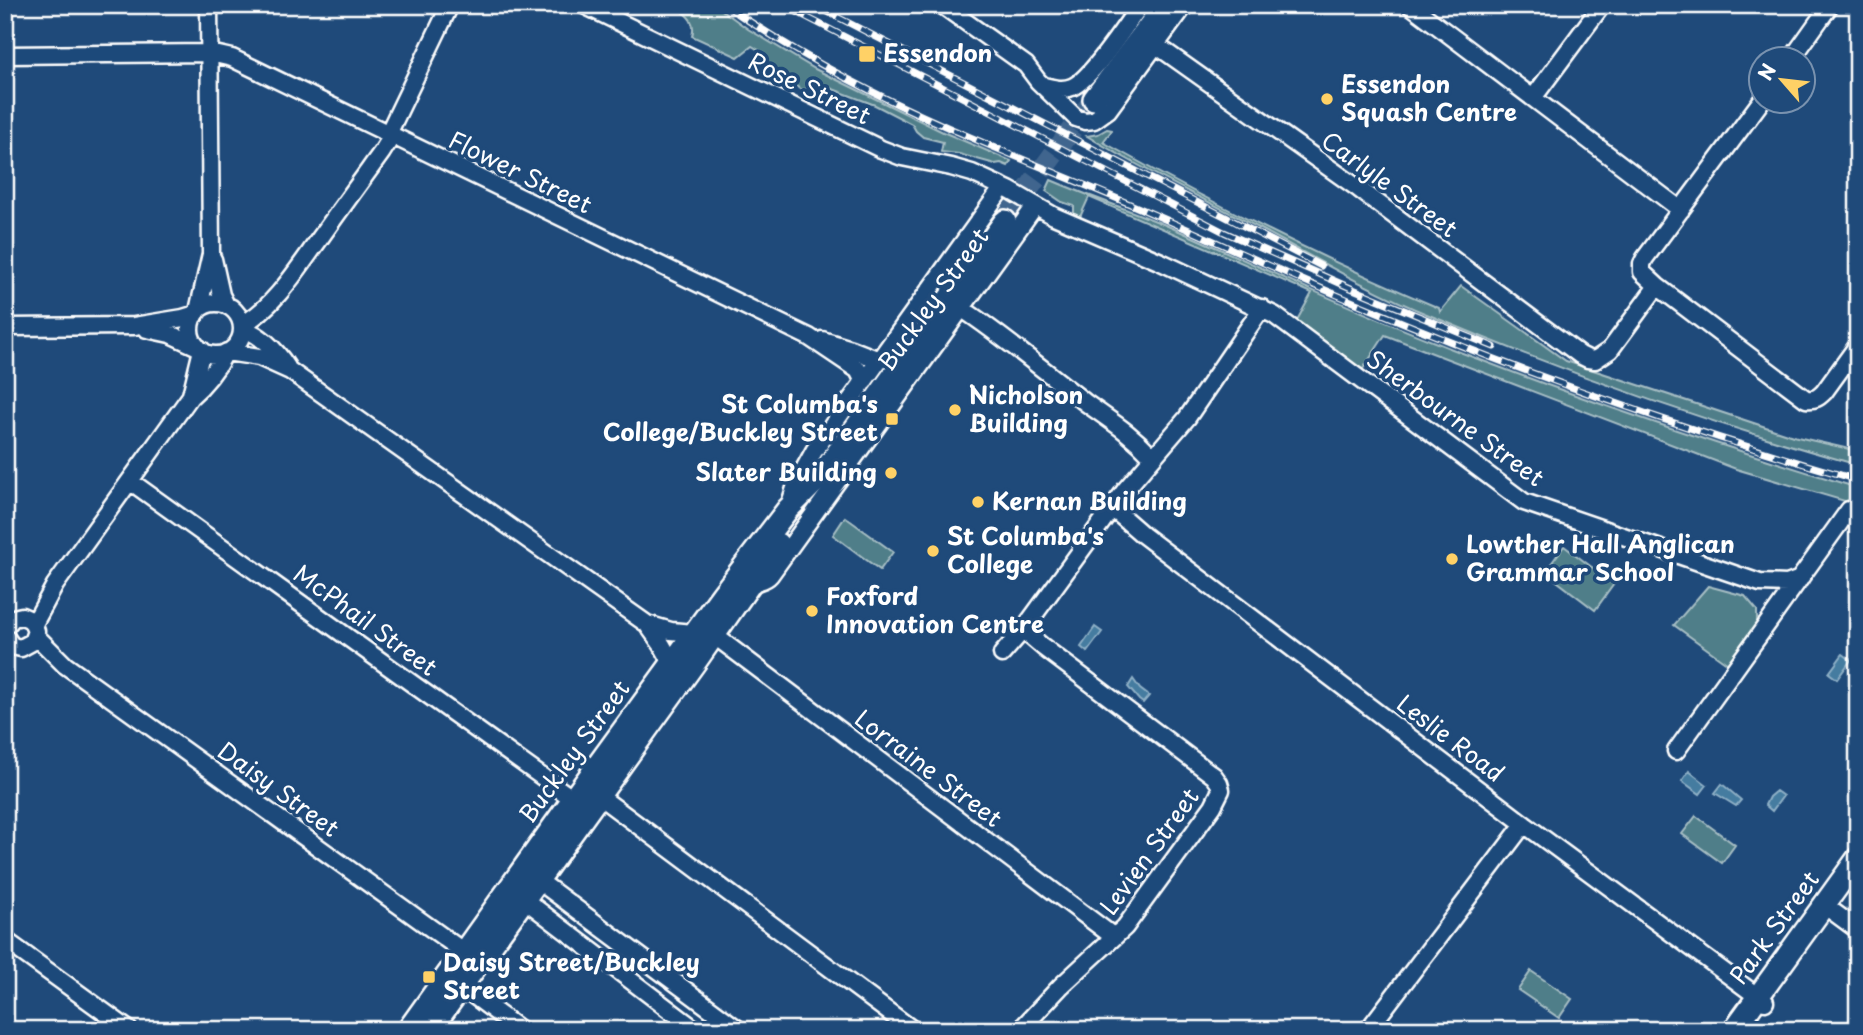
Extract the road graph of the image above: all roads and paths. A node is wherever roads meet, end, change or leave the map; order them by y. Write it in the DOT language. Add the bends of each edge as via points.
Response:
graph roads {
  1 [pos="209,5"];
  2 [pos="450,5"];
  3 [pos="584,5"];
  4 [pos="942,5"];
  5 [pos="1140,5"];
  6 [pos="1165,5"];
  7 [pos="1185,5"];
  8 [pos="1410,5"];
  9 [pos="1602,5"];
  10 [pos="1830,5"];
  11 [pos="1156,45"];
  12 [pos="1801,46"];
  13 [pos="211,53"];
  14 [pos="5,55"];
  15 [pos="1044,86"];
  16 [pos="1532,98"];
  17 [pos="1094,99"];
  18 [pos="1750,116"];
  19 [pos="390,135"];
  20 [pos="1003,187"];
  21 [pos="1020,196"];
  22 [pos="1035,206"];
  23 [pos="1681,210"];
  24 [pos="1005,220"];
  25 [pos="211,254"];
  26 [pos="1657,286"];
  27 [pos="226,305"];
  28 [pos="961,308"];
  29 [pos="1262,308"];
  30 [pos="197,312"];
  31 [pos="134,326"];
  32 [pos="5,327"];
  33 [pos="242,327"];
  34 [pos="809,337"];
  35 [pos="1858,345"];
  36 [pos="201,349"];
  37 [pos="226,353"];
  38 [pos="879,360"];
  39 [pos="290,371"];
  40 [pos="864,382"];
  41 [pos="190,397"];
  42 [pos="1153,457"];
  43 [pos="820,477"];
  44 [pos="130,481"];
  45 [pos="1112,508"];
  46 [pos="788,509"];
  47 [pos="1858,510"];
  48 [pos="1800,579"];
  49 [pos="1760,583"];
  50 [pos="748,588"];
  51 [pos="1768,620"];
  52 [pos="647,624"];
  53 [pos="1023,630"];
  54 [pos="15,633"];
  55 [pos="704,634"];
  56 [pos="1002,654"];
  57 [pos="672,663"];
  58 [pos="1676,751"];
  59 [pos="586,798"];
  60 [pos="1524,824"];
  61 [pos="1858,858"];
  62 [pos="1858,873"];
  63 [pos="539,881"];
  64 [pos="525,900"];
  65 [pos="1828,908"];
  66 [pos="1858,930"];
  67 [pos="1114,937"];
  68 [pos="5,940"];
  69 [pos="471,958"];
  70 [pos="454,981"];
  71 [pos="1762,999"];
  72 [pos="1746,1026"];
  73 [pos="130,1030"];
  74 [pos="408,1030"];
  75 [pos="430,1030"];
  76 [pos="520,1030"];
  77 [pos="696,1030"];
  78 [pos="739,1030"];
  79 [pos="913,1030"];
  80 [pos="1020,1030"];
  81 [pos="1368,1030"];
  1 -- 13 [label="street"];
  2 -- 19 [label="street"];
  3 -- 20 [label="street, Rose Street" via="881,149 961,169"];
  4 -- 15 [label="street" via="1026,65"];
  5 -- 15 [label="street" via="1079,83 1062,89"];
  6 -- 17 [label="main road"];
  7 -- 11 [label="street"];
  8 -- 16 [label="street"];
  9 -- 16 [label="street"];
  10 -- 12 [label="street"];
  11 -- 15 [label="street" via="1108,110 1096,119 1076,117"];
  11 -- 26 [label="street, Carlyle Street" via="1588,359 1595,360 1610,350"];
  13 -- 14 [label="street, Flower Street"];
  13 -- 19 [label="street, Flower Street" via="240,62"];
  13 -- 25 [label="street"];
  16 -- 23 [label="street"];
  18 -- 23 [label="street"];
  19 -- 33 [label="street" via="289,282"];
  19 -- 34 [label="street, Flower Street"];
  20 -- 21 [label="street, Rose Street"];
  20 -- 38 [label="street, Buckley Street"];
  21 -- 22 [label="street, Sherbourne Street"];
  22 -- 28 [label="street, Buckley Street"];
  22 -- 29 [label="street, Sherbourne Street"];
  23 -- 26 [label="street" via="1641,268"];
  24 -- 43 [label="main road, Buckley Street"];
  25 -- 27 [label="street"];
  25 -- 30 [label="street"];
  26 -- 35 [label="street" via="1800,395 1813,400"];
  27 -- 30 [label="street" via="212,304"];
  27 -- 33 [label="street"];
  28 -- 42 [label="street" via="1122,427"];
  28 -- 50 [label="street, Buckley Street" via="769,575"];
  29 -- 42 [label="street" via="1187,418"];
  29 -- 49 [label="street, Sherbourne Street" via="1524,502"];
  30 -- 31 [label="street"];
  30 -- 36 [label="street" via="191,330"];
  31 -- 32 [label="street"];
  31 -- 36 [label="street" via="170,334"];
  33 -- 37 [label="street" via="236,345"];
  33 -- 39 [label="street" via="260,337"];
  34 -- 38 [label="street, Flower Street"];
  34 -- 40 [label="street, Flower Street" via="858,370"];
  36 -- 37 [label="street"];
  36 -- 41 [label="street"];
  37 -- 39 [label="street" via="259,357"];
  37 -- 41 [label="street" via="206,383"];
  38 -- 40 [label="street, Buckley Street"];
  39 -- 52 [label="street"];
  40 -- 46 [label="street, Buckley Street" via="810,458"];
  41 -- 44 [label="street"];
  42 -- 45 [label="street"];
  43 -- 46 [label="main road, Buckley Street"];
  43 -- 50 [label="main road, Buckley Street"];
  44 -- 54 [label="street"];
  44 -- 59 [label="street, McPhail Street"];
  45 -- 53 [label="street"];
  45 -- 60 [label="street, Leslie Road"];
  46 -- 55 [label="main road, Buckley Street"];
  47 -- 48 [label="street" via="1849,510"];
  48 -- 49 [label="street, Sherbourne Street" via="1787,584"];
  48 -- 51 [label="street"];
  49 -- 51 [label="street" via="1769,595"];
  50 -- 55 [label="main road, Buckley Street"];
  51 -- 58 [label="street"];
  52 -- 55 [label="street"];
  52 -- 57 [label="street"];
  53 -- 56 [label="street"];
  53 -- 67 [label="street, Levien Street" via="1219,783 1221,790 1213,806"];
  54 -- 69 [label="street, Daisy Street"];
  55 -- 57 [label="main road, Buckley Street"];
  55 -- 59 [label="main road, Buckley Street"];
  55 -- 67 [label="street, Lorraine Street"];
  57 -- 59 [label="main road, Buckley Street"];
  59 -- 63 [label="main road, Buckley Street"];
  59 -- 69 [label="main road, Buckley Street"];
  59 -- 79 [label="street, McPhail Street"];
  60 -- 71 [label="street, Leslie Road"];
  60 -- 81 [label="street"];
  61 -- 65 [label="main road, Park Street"];
  62 -- 65 [label="main road, Park Street"];
  63 -- 64 [label="main road, Buckley Street"];
  63 -- 78 [label="street"];
  64 -- 69 [label="main road, Buckley Street"];
  64 -- 77 [label="street"];
  65 -- 66 [label="street"];
  65 -- 71 [label="main road, Park Street"];
  67 -- 80 [label="street, Levien Street"];
  68 -- 73 [label="street"];
  69 -- 70 [label="main road, Buckley Street"];
  70 -- 74 [label="main road, Buckley Street"];
  70 -- 75 [label="main road, Buckley Street"];
  70 -- 76 [label="street"];
  71 -- 72 [label="main road, Park Street"];
}
